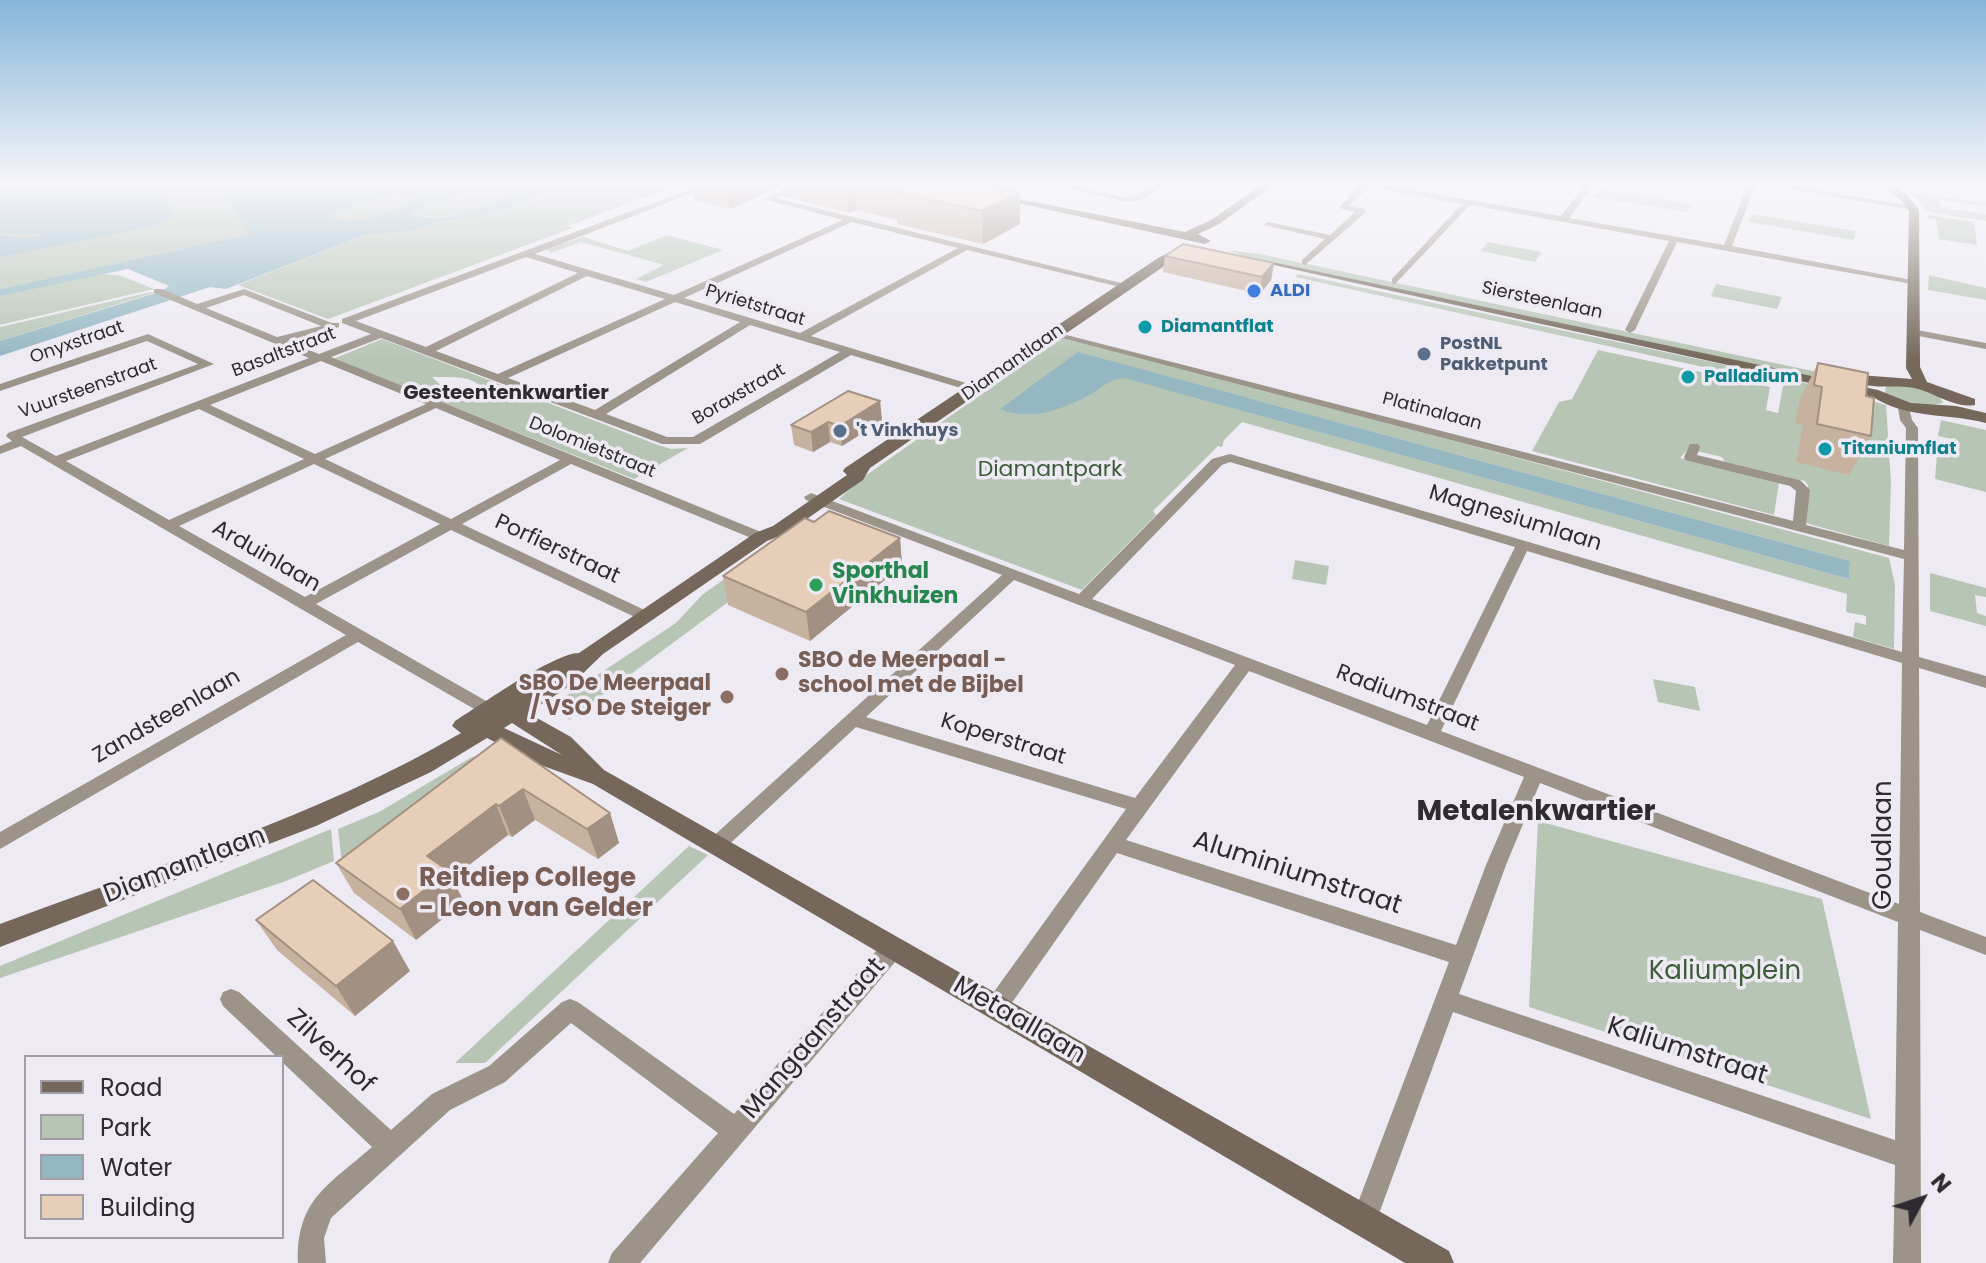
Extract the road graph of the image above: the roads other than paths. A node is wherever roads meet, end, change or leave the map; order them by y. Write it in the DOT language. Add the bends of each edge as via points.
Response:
graph roads {
  1 [pos="555,243"];
  2 [pos="797,243"];
  3 [pos="949,243"];
  4 [pos="1185,243"];
  5 [pos="1197,243"];
  6 [pos="1199,243"];
  7 [pos="1327,243"];
  8 [pos="1431,243"];
  9 [pos="1672,243"];
  10 [pos="1697,243"];
  11 [pos="1729,243"];
  12 [pos="1913,243"];
  13 [pos="966,247"];
  14 [pos="1727,248"];
  15 [pos="526,254"];
  16 [pos="1305,262"];
  17 [pos="587,272"];
  18 [pos="1395,281"];
  19 [pos="1912,281"];
  20 [pos="1124,285"];
  21 [pos="158,291"];
  22 [pos="673,298"];
  23 [pos="197,308"];
  24 [pos="749,321"];
  25 [pos="1630,330"];
  26 [pos="1912,332"];
  27 [pos="1055,333"];
  28 [pos="381,334"];
  29 [pos="801,337"];
  30 [pos="276,341"];
  31 [pos="263,345"];
  32 [pos="1986,346"];
  33 [pos="427,351"];
  34 [pos="850,351"];
  35 [pos="318,357"];
  36 [pos="208,364"];
  37 [pos="498,378"];
  38 [pos="1913,378"];
  39 [pos="0,388"];
  40 [pos="1878,388"];
  41 [pos="975,389"];
  42 [pos="436,404"];
  43 [pos="1948,404"];
  44 [pos="200,405"];
  45 [pos="1986,405"];
  46 [pos="596,415"];
  47 [pos="1986,418"];
  48 [pos="1917,419"];
  49 [pos="21,442"];
  50 [pos="1694,447"];
  51 [pos="0,450"];
  52 [pos="315,459"];
  53 [pos="571,459"];
  54 [pos="55,461"];
  55 [pos="816,499"];
  56 [pos="451,524"];
  57 [pos="168,526"];
  58 [pos="1799,527"];
  59 [pos="761,537"];
  60 [pos="1523,545"];
  61 [pos="1910,556"];
  62 [pos="1011,575"];
  63 [pos="1081,601"];
  64 [pos="304,604"];
  65 [pos="645,616"];
  66 [pos="357,635"];
  67 [pos="1910,660"];
  68 [pos="1245,664"];
  69 [pos="1986,682"];
  70 [pos="495,717"];
  71 [pos="854,720"];
  72 [pos="1431,734"];
  73 [pos="1535,774"];
  74 [pos="1139,806"];
  75 [pos="0,841"];
  76 [pos="1114,844"];
  77 [pos="716,845"];
  78 [pos="1910,917"];
  79 [pos="0,936"];
  80 [pos="1986,946"];
  81 [pos="893,948"];
  82 [pos="1464,957"];
  83 [pos="231,999"];
  84 [pos="1448,1000"];
  85 [pos="996,1007"];
  86 [pos="735,1130"];
  87 [pos="391,1147"];
  88 [pos="1908,1157"];
  89 [pos="1364,1221"];
  90 [pos="312,1263"];
  91 [pos="622,1263"];
  92 [pos="1437,1263"];
  93 [pos="1907,1263"];
  1 -- 15 [label="street, Boraxstraat"];
  2 -- 22 [label="street"];
  3 -- 13 [label="street"];
  4 -- 20 [label="street, Diamantlaan"];
  5 -- 40 [label="street, Siersteenlaan"];
  6 -- 16 [label="street, Siersteenlaan"];
  7 -- 16 [label="street"];
  8 -- 18 [label="street"];
  9 -- 25 [label="street"];
  10 -- 14 [label="street"];
  11 -- 14 [label="street"];
  12 -- 19 [label="street"];
  13 -- 20 [label="street"];
  13 -- 29 [label="street"];
  14 -- 19 [label="street"];
  15 -- 17 [label="street, Pyrietstraat"];
  15 -- 28 [label="street, Boraxstraat" via="346,321"];
  16 -- 18 [label="street, Siersteenlaan"];
  17 -- 22 [label="street, Pyrietstraat"];
  17 -- 33 [label="street"];
  18 -- 25 [label="street, Siersteenlaan"];
  19 -- 26 [label="street"];
  20 -- 27 [label="street, Diamantlaan"];
  21 -- 23 [label="street, Dolomietstraat"];
  22 -- 24 [label="street, Pyrietstraat"];
  22 -- 37 [label="street"];
  23 -- 30 [label="street, Dolomietstraat"];
  23 -- 30 [label="street" via="244,292 331,322"];
  24 -- 29 [label="street, Pyrietstraat"];
  24 -- 46 [label="street"];
  25 -- 40 [label="street, Siersteenlaan"];
  26 -- 32 [label="street"];
  26 -- 38 [label="street"];
  27 -- 41 [label="street, Diamantlaan"];
  27 -- 58 [label="street, Platinalaan"];
  28 -- 33 [label="street, Boraxstraat"];
  28 -- 35 [label="street, Basaltstraat"];
  29 -- 34 [label="street, Pyrietstraat"];
  30 -- 31 [label="street"];
  30 -- 35 [label="street, Dolomietstraat"];
  33 -- 37 [label="street, Boraxstraat"];
  34 -- 41 [label="street, Pyrietstraat"];
  34 -- 46 [label="street, Boraxstraat" via="696,441 666,441"];
  35 -- 42 [label="street, Dolomietstraat"];
  35 -- 44 [label="street, Basaltstraat"];
  36 -- 39 [label="street, Onyxstraat" via="148,337"];
  36 -- 49 [label="street, Vuursteenstraat" via="12,436"];
  37 -- 46 [label="street, Boraxstraat"];
  38 -- 40 [label="street"];
  38 -- 43 [label="street"];
  40 -- 48 [label="street"];
  41 -- 55 [label="street, Diamantlaan" via="864,465 857,476"];
  42 -- 52 [label="street"];
  42 -- 53 [label="street, Dolomietstraat"];
  43 -- 45 [label="street"];
  43 -- 47 [label="street"];
  43 -- 48 [label="street"];
  44 -- 52 [label="street"];
  44 -- 54 [label="street, Basaltstraat"];
  48 -- 61 [label="street, Goudlaan"];
  49 -- 51 [label="street, Vuursteenstraat"];
  49 -- 54 [label="street, Arduinlaan"];
  50 -- 58 [label="street" via="1690,457 1795,483 1803,490"];
  52 -- 56 [label="street"];
  52 -- 57 [label="street"];
  53 -- 56 [label="street, Porfierstraat"];
  53 -- 59 [label="street, Dolomietstraat"];
  54 -- 57 [label="street, Arduinlaan"];
  55 -- 59 [label="street, Diamantlaan" via="779,530"];
  55 -- 62 [label="street, Radiumstraat"];
  56 -- 64 [label="street, Porfierstraat"];
  56 -- 65 [label="street, Porfierstraat"];
  57 -- 64 [label="street, Arduinlaan"];
  58 -- 61 [label="street, Platinalaan"];
  59 -- 65 [label="street, Diamantlaan"];
  60 -- 63 [label="street, Magnesiumlaan" via="1230,458 1217,462"];
  60 -- 67 [label="street, Magnesiumlaan"];
  60 -- 72 [label="street"];
  61 -- 67 [label="street, Goudlaan"];
  62 -- 63 [label="street, Radiumstraat"];
  62 -- 71 [label="street"];
  63 -- 68 [label="street, Radiumstraat"];
  64 -- 66 [label="street, Arduinlaan"];
  65 -- 70 [label="street, Diamantlaan" via="596,649 564,680"];
  66 -- 70 [label="street, Arduinlaan"];
  66 -- 75 [label="street, Zandsteenlaan"];
  67 -- 69 [label="street, Magnesiumlaan"];
  67 -- 78 [label="street, Goudlaan"];
  68 -- 72 [label="street, Radiumstraat"];
  68 -- 74 [label="street"];
  70 -- 77 [label="street, Metaallaan" via="543,757 601,778"];
  70 -- 79 [label="street, Diamantlaan" via="423,766 367,792"];
  71 -- 74 [label="street, Koperstraat"];
  71 -- 77 [label="street"];
  72 -- 73 [label="street, Radiumstraat"];
  73 -- 78 [label="street, Radiumstraat"];
  73 -- 82 [label="street"];
  74 -- 76 [label="street"];
  76 -- 82 [label="street, Aluminiumstraat"];
  76 -- 85 [label="street"];
  77 -- 81 [label="street, Metaallaan"];
  78 -- 80 [label="street, Radiumstraat"];
  78 -- 88 [label="street, Goudlaan"];
  81 -- 85 [label="street, Metaallaan"];
  81 -- 86 [label="street, Mangaanstraat"];
  82 -- 84 [label="street"];
  83 -- 87 [label="street, Zilverhof"];
  84 -- 88 [label="street, Kaliumstraat"];
  84 -- 89 [label="street"];
  85 -- 89 [label="street, Metaallaan"];
  86 -- 87 [label="street, Mangaanstraat" via="570,1009 497,1074 441,1102"];
  86 -- 91 [label="street, Mangaanstraat"];
  87 -- 90 [label="street, Mangaanstraat" via="321,1210 311,1238"];
  88 -- 93 [label="street, Goudlaan"];
  89 -- 92 [label="street, Metaallaan"];
}
